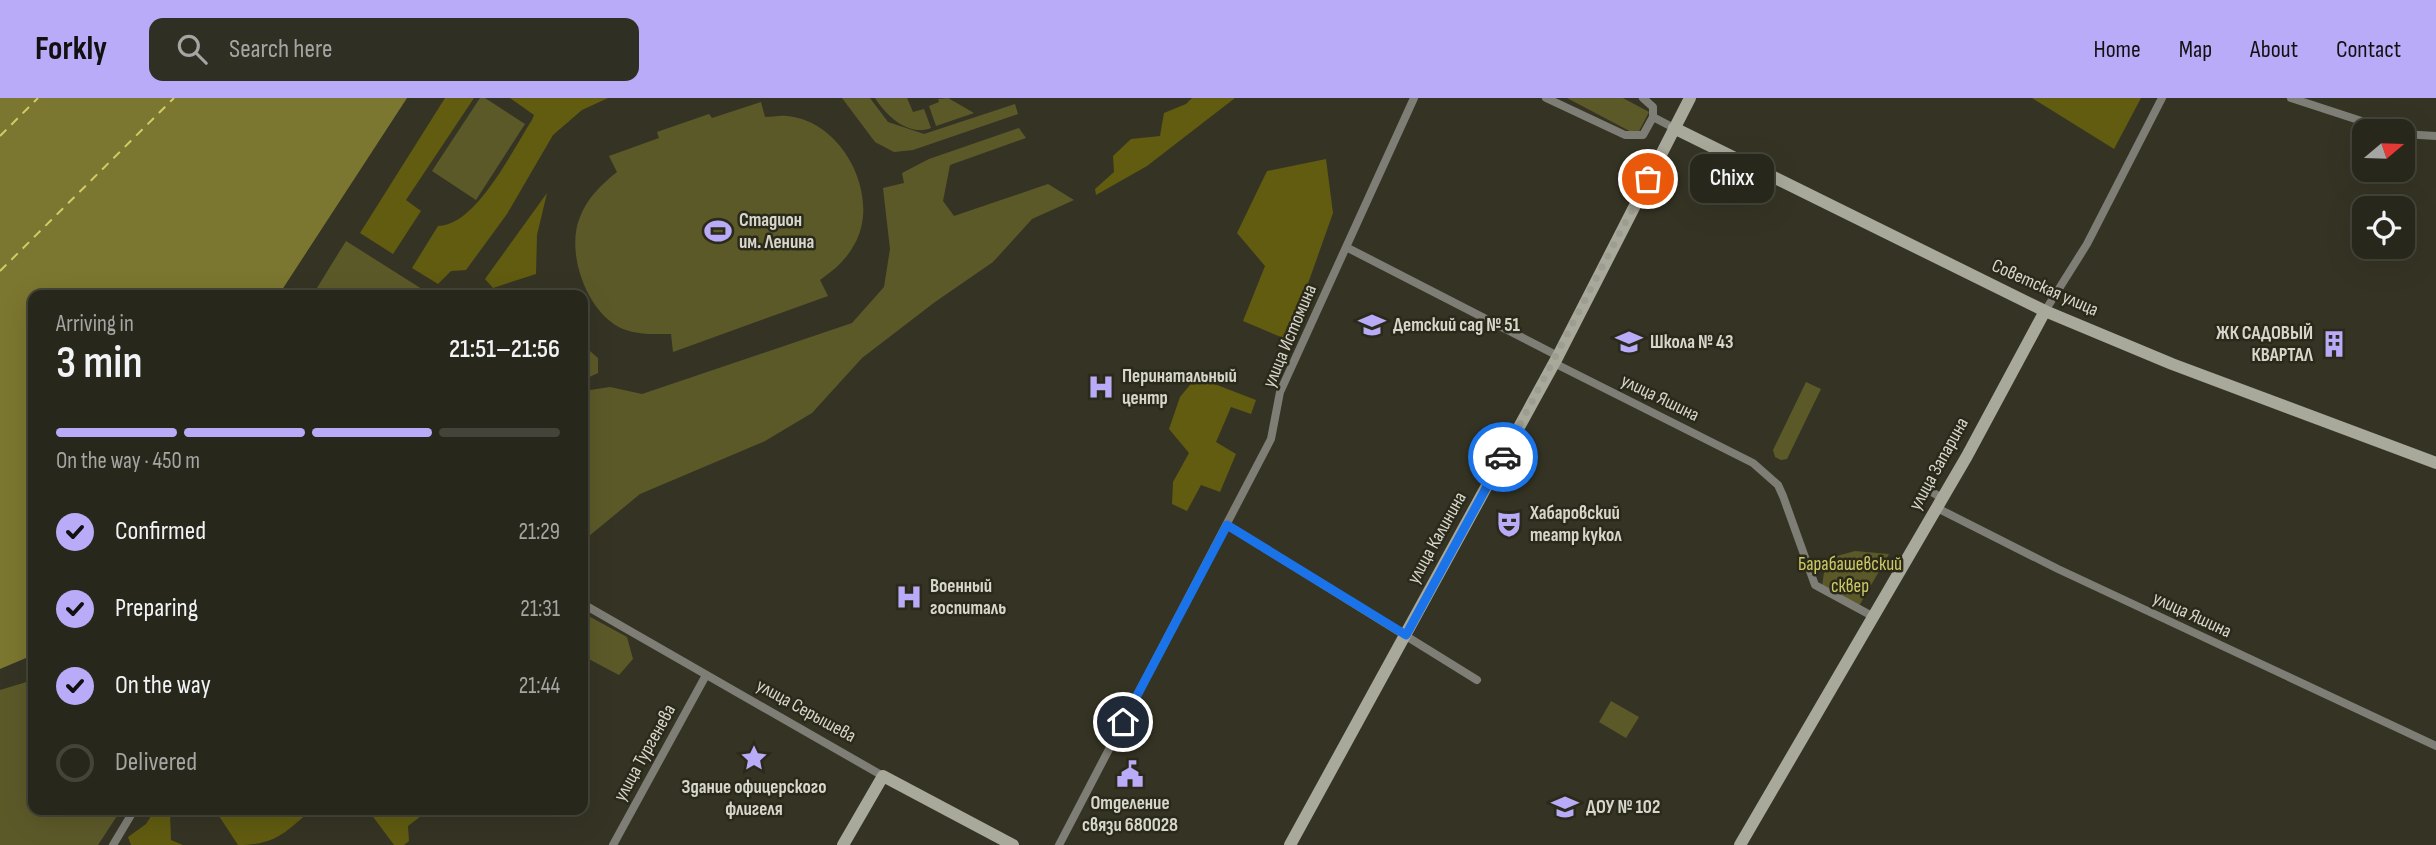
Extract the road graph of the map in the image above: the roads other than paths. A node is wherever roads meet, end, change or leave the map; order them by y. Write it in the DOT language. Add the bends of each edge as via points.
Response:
graph roads {
  1 [pos="1414,98"];
  2 [pos="1546,98"];
  3 [pos="1643,98"];
  4 [pos="1690,98"];
  5 [pos="2162,98"];
  6 [pos="2291,98"];
  7 [pos="1653,117"];
  8 [pos="2355,119"];
  9 [pos="1674,128"];
  10 [pos="2415,135"];
  11 [pos="2436,136"];
  12 [pos="1346,247"];
  13 [pos="2045,311"];
  14 [pos="1556,360"];
  15 [pos="2436,463"];
  16 [pos="1930,491"];
  17 [pos="1939,503"];
  18 [pos="1227,525"];
  19 [pos="588,607"];
  20 [pos="1874,617"];
  21 [pos="1406,635"];
  22 [pos="705,677"];
  23 [pos="1477,680"];
  24 [pos="2436,746"];
  25 [pos="883,776"];
  26 [pos="131,815"];
  27 [pos="113,845"];
  28 [pos="613,845"];
  29 [pos="843,845"];
  30 [pos="1013,845"];
  31 [pos="1059,845"];
  32 [pos="1290,845"];
  33 [pos="1740,845"];
  1 -- 12 [label="street, улица Истомина"];
  2 -- 7 [label="street" via="1625,135 1643,135"];
  3 -- 7 [label="street" via="1653,107"];
  4 -- 9 [label="street, улица Калинина"];
  5 -- 13 [label="street, улица Запарина" via="2087,244"];
  6 -- 8 [label="street"];
  7 -- 9 [label="street, Советская улица"];
  9 -- 13 [label="street, Советская улица"];
  9 -- 14 [label="street, улица Калинина"];
  10 -- 11 [label="street"];
  12 -- 14 [label="street, улица Яшина"];
  12 -- 18 [label="street, улица Истомина" via="1280,392 1271,439"];
  13 -- 15 [label="street, Советская улица" via="2196,374"];
  13 -- 17 [label="street, улица Запарина"];
  14 -- 20 [label="street, улица Яшина" via="1753,463 1778,485 1815,585"];
  14 -- 21 [label="street, улица Калинина"];
  16 -- 17 [label="street, улица Яшина"];
  17 -- 20 [label="street, улица Запарина"];
  17 -- 24 [label="street, улица Яшина" via="2058,569"];
  18 -- 21 [label="street"];
  18 -- 31 [label="street, улица Истомина"];
  19 -- 22 [label="street, улица Серышева"];
  20 -- 33 [label="street, улица Запарина"];
  21 -- 23 [label="street"];
  21 -- 32 [label="street, улица Калинина"];
  22 -- 25 [label="street, улица Серышева"];
  22 -- 28 [label="street, улица Тургенева"];
  25 -- 29 [label="street"];
  25 -- 30 [label="street, улица Серышева"];
  26 -- 27 [label="street"];
}
